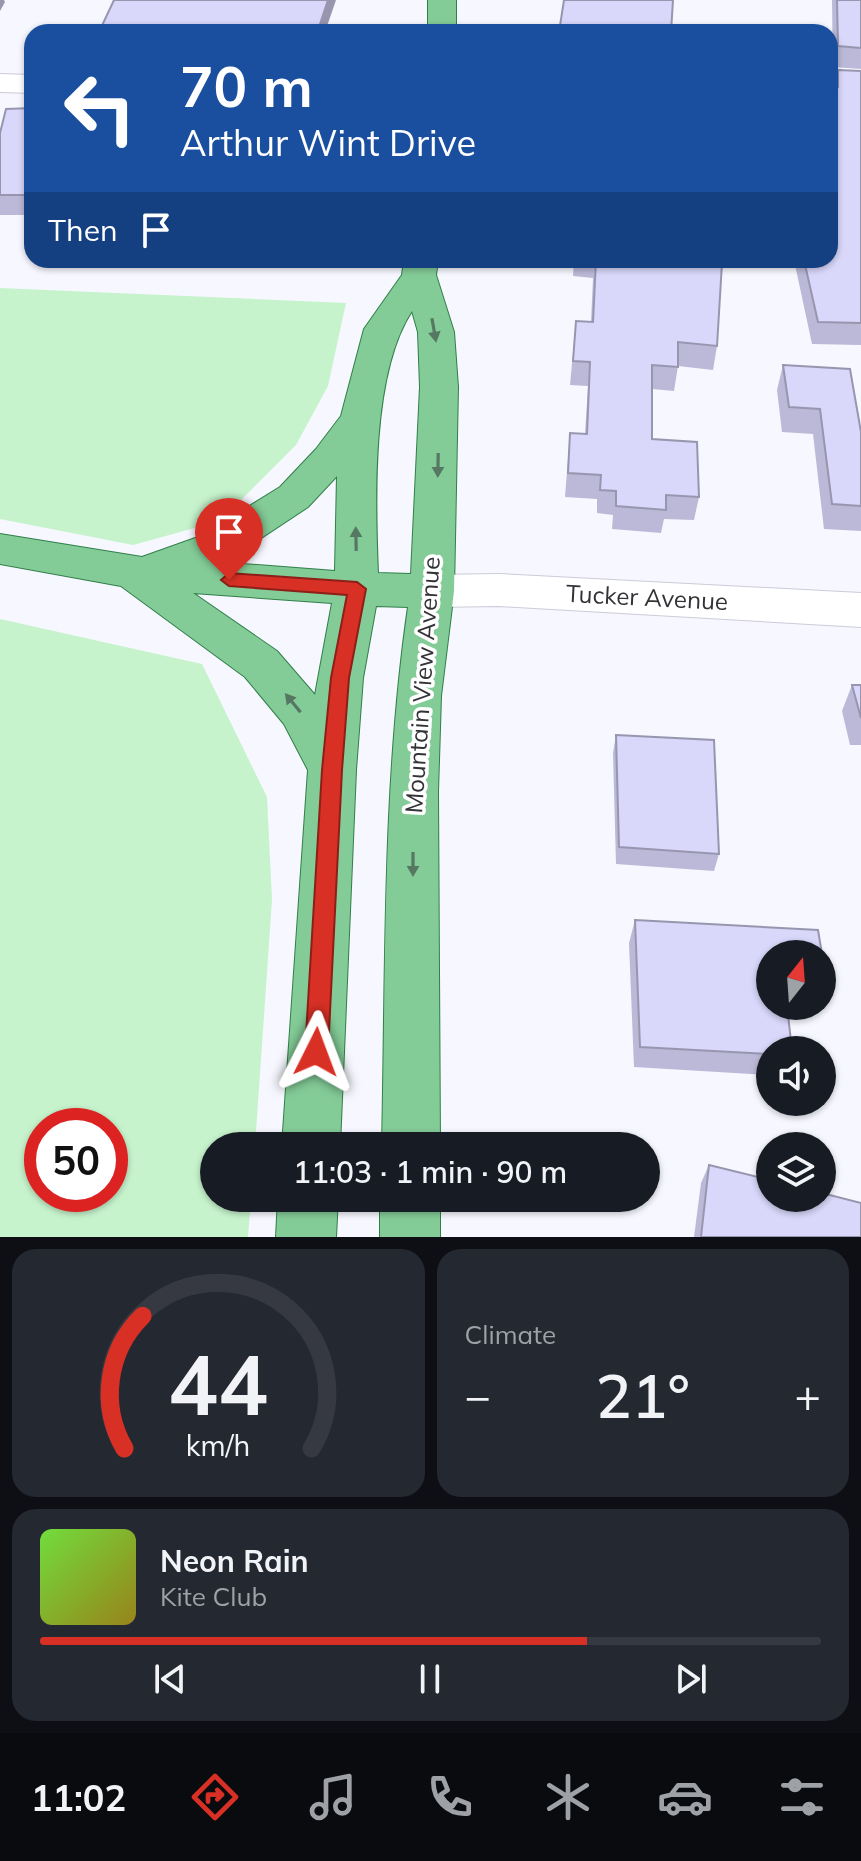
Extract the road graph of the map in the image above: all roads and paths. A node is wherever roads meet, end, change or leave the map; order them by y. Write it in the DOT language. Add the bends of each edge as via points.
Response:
graph roads {
  1 [pos="442,0"];
  2 [pos="442,24"];
  3 [pos="838,80"];
  4 [pos="861,81"];
  5 [pos="0,83"];
  6 [pos="24,84"];
  7 [pos="420,268"];
  8 [pos="360,419"];
  9 [pos="0,549"];
  10 [pos="134,572"];
  11 [pos="357,589"];
  12 [pos="432,591"];
  13 [pos="861,610"];
  14 [pos="332,770"];
  15 [pos="312,1132"];
  16 [pos="411,1132"];
  17 [pos="307,1212"];
  18 [pos="410,1212"];
  19 [pos="306,1237"];
  20 [pos="410,1237"];
  1 -- 2 [label="main road"];
  3 -- 4 [label="street"];
  5 -- 6 [label="street"];
  7 -- 8 [label="main road, Mountain View Avenue" via="382,329"];
  7 -- 12 [label="main road, Mountain View Avenue, one-way" via="436,332 439,387"];
  8 -- 10 [label="main road" via="294,497 216,547"];
  11 -- 8 [label="main road, Mountain View Avenue, one-way"];
  9 -- 10 [label="main road"];
  10 -- 11 [label="main road"];
  14 -- 10 [label="main road, one-way" via="301,711 261,664"];
  11 -- 12 [label="main road"];
  11 -- 14 [label="main road, Mountain View Avenue" via="340,678"];
  12 -- 13 [label="street, Tucker Avenue"];
  12 -- 16 [label="main road, Mountain View Avenue, one-way" via="414,776"];
  14 -- 15 [label="main road, Mountain View Avenue"];
  17 -- 19 [label="main road"];
  18 -- 20 [label="main road"];
}
